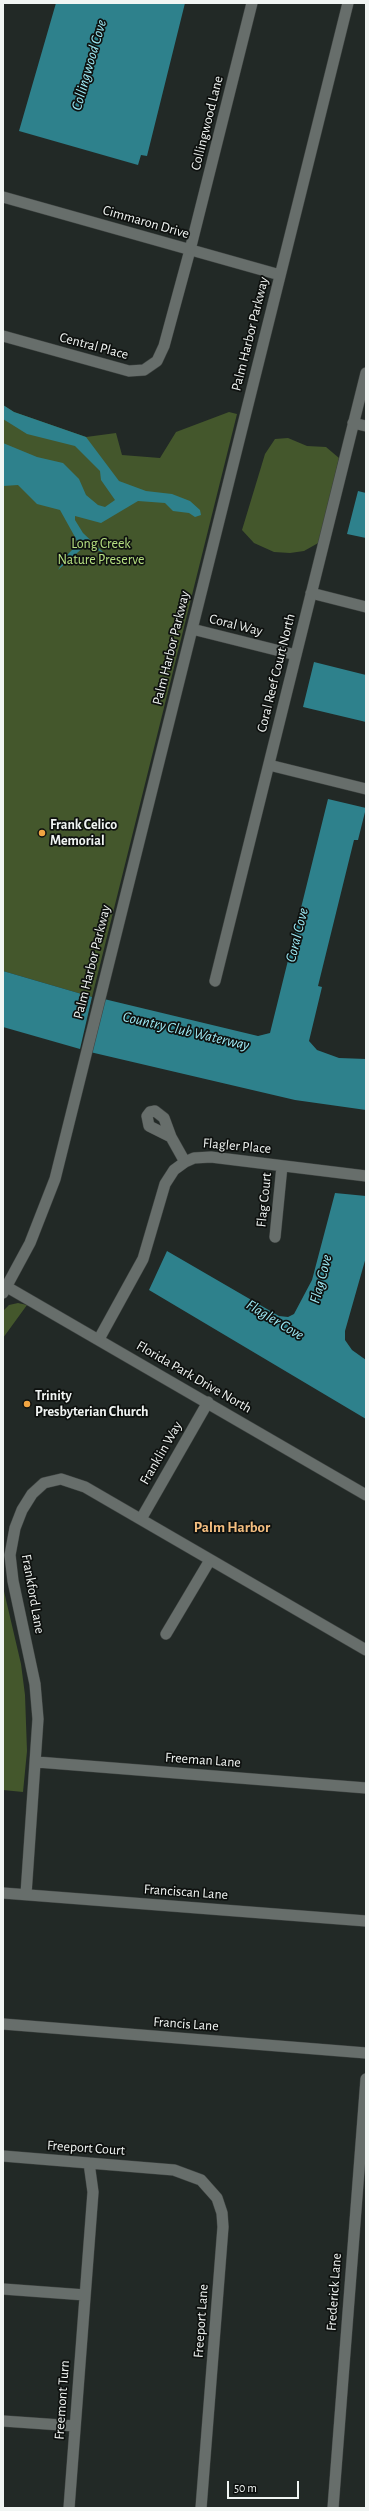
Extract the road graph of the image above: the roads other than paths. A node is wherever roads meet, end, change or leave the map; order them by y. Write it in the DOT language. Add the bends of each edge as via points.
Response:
graph roads {
  1 [pos="252,3"];
  2 [pos="348,3"];
  3 [pos="3,197"];
  4 [pos="190,250"];
  5 [pos="280,275"];
  6 [pos="3,336"];
  7 [pos="366,373"];
  8 [pos="353,423"];
  9 [pos="366,426"];
  10 [pos="311,593"];
  11 [pos="366,607"];
  12 [pos="192,629"];
  13 [pos="296,655"];
  14 [pos="269,766"];
  15 [pos="366,789"];
  16 [pos="215,981"];
  17 [pos="171,1137"];
  18 [pos="186,1162"];
  19 [pos="282,1166"];
  20 [pos="366,1176"];
  21 [pos="275,1237"];
  22 [pos="5,1290"];
  23 [pos="99,1339"];
  24 [pos="208,1402"];
  25 [pos="366,1495"];
  26 [pos="141,1519"];
  27 [pos="210,1560"];
  28 [pos="166,1634"];
  29 [pos="366,1650"];
  30 [pos="37,1762"];
  31 [pos="366,1788"];
  32 [pos="3,1892"];
  33 [pos="26,1894"];
  34 [pos="366,1921"];
  35 [pos="3,2024"];
  36 [pos="366,2053"];
  37 [pos="366,2079"];
  38 [pos="3,2156"];
  39 [pos="88,2162"];
  40 [pos="166,2169"];
  41 [pos="3,2288"];
  42 [pos="85,2295"];
  43 [pos="3,2421"];
  44 [pos="75,2426"];
  45 [pos="69,2508"];
  46 [pos="201,2508"];
  47 [pos="333,2508"];
  1 -- 4 [label="street, Collingwood Lane"];
  2 -- 5 [label="street, Palm Harbor Parkway"];
  3 -- 4 [label="street, Cimmaron Drive"];
  4 -- 5 [label="street, Cimmaron Drive"];
  4 -- 6 [label="street, Central Place" via="164,346 157,361 148,368 134,372 122,370"];
  5 -- 12 [label="street, Palm Harbor Parkway"];
  7 -- 8 [label="street, Coral Reef Court North"];
  8 -- 9 [label="street"];
  8 -- 10 [label="street, Coral Reef Court North"];
  10 -- 11 [label="street"];
  10 -- 13 [label="street, Coral Reef Court North"];
  12 -- 13 [label="street, Coral Way"];
  12 -- 22 [label="street, Palm Harbor Parkway" via="80,1070 63,1149 48,1201 30,1244"];
  13 -- 14 [label="street, Coral Reef Court North"];
  14 -- 15 [label="street"];
  14 -- 16 [label="street, Coral Reef Court North"];
  17 -- 18 [label="street"];
  18 -- 19 [label="street, Flagler Place" via="205,1156"];
  18 -- 23 [label="street, Flagler Place" via="174,1170 165,1184 143,1259"];
  19 -- 20 [label="street, Flagler Place"];
  19 -- 21 [label="street, Flag Court"];
  22 -- 23 [label="street, Florida Park Drive North"];
  23 -- 24 [label="street, Florida Park Drive North"];
  24 -- 25 [label="street, Florida Park Drive North"];
  24 -- 26 [label="street, Franklin Way"];
  26 -- 27 [label="street, Frankford Lane"];
  26 -- 30 [label="street, Frankford Lane" via="85,1487 61,1479 40,1486 22,1510 15,1528 10,1555 13,1581 35,1684 38,1719"];
  27 -- 28 [label="street"];
  27 -- 29 [label="street, Frankford Lane"];
  30 -- 31 [label="street, Freeman Lane"];
  30 -- 33 [label="street, Frankford Lane"];
  32 -- 33 [label="street, Franciscan Lane"];
  33 -- 34 [label="street, Franciscan Lane"];
  35 -- 36 [label="street, Francis Lane"];
  37 -- 47 [label="street, Frederick Lane"];
  38 -- 39 [label="street, Freeport Court"];
  39 -- 40 [label="street, Freeport Court"];
  39 -- 42 [label="street, Freemont Turn" via="93,2192"];
  40 -- 46 [label="street, Freeport Lane" via="188,2174 207,2185 217,2198 223,2220"];
  41 -- 42 [label="street"];
  42 -- 44 [label="street, Freemont Turn"];
  43 -- 44 [label="street"];
  44 -- 45 [label="street, Freemont Turn"];
}
